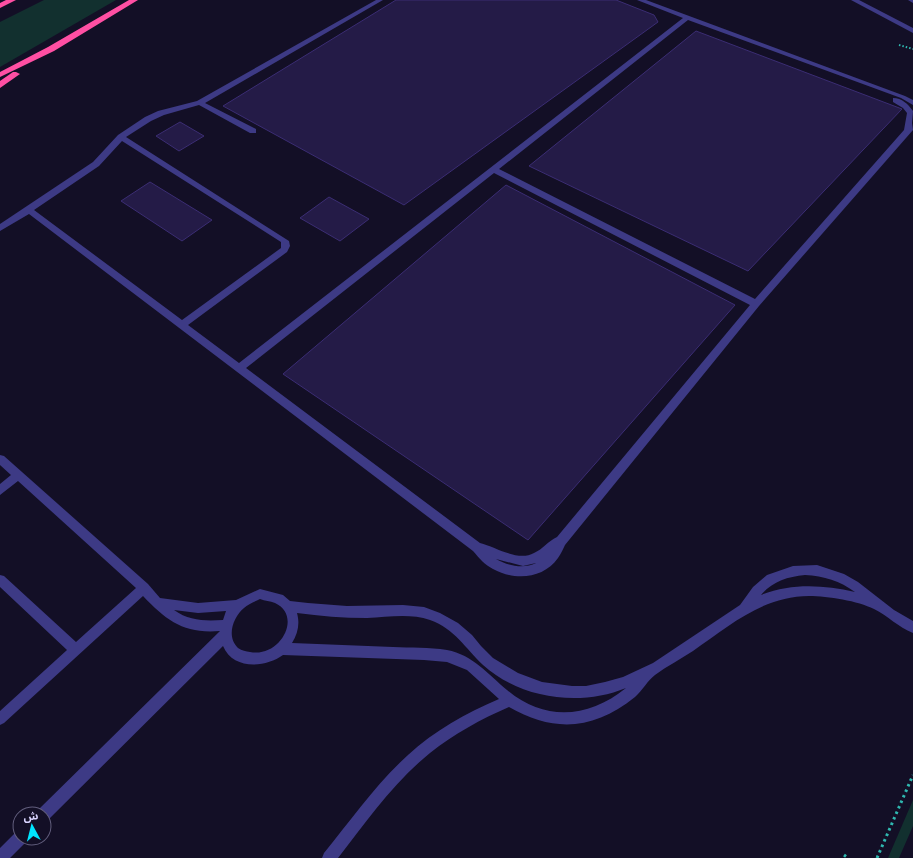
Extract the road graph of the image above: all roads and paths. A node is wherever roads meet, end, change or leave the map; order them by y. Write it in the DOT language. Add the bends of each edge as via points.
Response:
graph roads {
  1 [pos="12,0"];
  2 [pos="134,0"];
  3 [pos="380,0"];
  4 [pos="640,0"];
  5 [pos="854,0"];
  6 [pos="0,6"];
  7 [pos="687,18"];
  8 [pos="913,31"];
  9 [pos="51,48"];
  10 [pos="0,75"];
  11 [pos="0,85"];
  12 [pos="886,92"];
  13 [pos="200,103"];
  14 [pos="913,103"];
  15 [pos="910,128"];
  16 [pos="252,131"];
  17 [pos="121,138"];
  18 [pos="493,169"];
  19 [pos="29,210"];
  20 [pos="0,228"];
  21 [pos="756,304"];
  22 [pos="182,325"];
  23 [pos="239,368"];
  24 [pos="0,459"];
  25 [pos="18,475"];
  26 [pos="0,490"];
  27 [pos="0,580"];
  28 [pos="144,588"];
  29 [pos="160,603"];
  30 [pos="238,605"];
  31 [pos="878,605"];
  32 [pos="289,606"];
  33 [pos="745,608"];
  34 [pos="913,627"];
  35 [pos="226,630"];
  36 [pos="282,649"];
  37 [pos="76,650"];
  38 [pos="477,652"];
  39 [pos="468,664"];
  40 [pos="649,672"];
  41 [pos="510,700"];
  42 [pos="0,718"];
  43 [pos="913,775"];
  44 [pos="52,806"];
  45 [pos="12,846"];
  46 [pos="0,858"];
  47 [pos="329,858"];
  48 [pos="877,858"];
  1 -- 6 [label="highway"];
  2 -- 9 [label="highway"];
  3 -- 13 [label="street"];
  4 -- 7 [label="street"];
  5 -- 8 [label="street"];
  7 -- 12 [label="street"];
  7 -- 18 [label="street"];
  9 -- 10 [label="highway"];
  9 -- 11 [label="highway"];
  12 -- 14 [label="street"];
  12 -- 15 [label="street" via="909,110"];
  13 -- 16 [label="street"];
  13 -- 17 [label="street" via="161,113 136,126"];
  15 -- 21 [label="street"];
  17 -- 19 [label="street" via="96,164"];
  17 -- 22 [label="street" via="285,241 284,250"];
  18 -- 21 [label="street"];
  18 -- 23 [label="street"];
  19 -- 20 [label="street"];
  19 -- 22 [label="street"];
  21 -- 23 [label="street" via="561,541 558,550 548,562 534,570 523,572 501,568 483,556 477,547"];
  22 -- 23 [label="street"];
  24 -- 25 [label="street"];
  25 -- 26 [label="street"];
  25 -- 28 [label="street"];
  27 -- 37 [label="street"];
  28 -- 29 [label="street"];
  28 -- 37 [label="street"];
  29 -- 30 [label="street" via="198,608"];
  29 -- 35 [label="street" via="168,614 180,621"];
  30 -- 32 [label="street" via="260,594 282,599"];
  30 -- 35 [label="street" via="230,614"];
  31 -- 33 [label="street" via="830,592 808,591 766,598"];
  31 -- 33 [label="street" via="850,582 818,570 802,570 787,572 773,578 762,586"];
  31 -- 34 [label="street"];
  32 -- 36 [label="street" via="294,616 294,628"];
  32 -- 38 [label="street" via="345,612 424,613 454,627"];
  33 -- 40 [label="street"];
  35 -- 36 [label="street" via="229,646 247,659 260,660"];
  35 -- 44 [label="street"];
  36 -- 39 [label="street" via="427,654 455,658"];
  37 -- 42 [label="street"];
  38 -- 39 [label="street"];
  38 -- 40 [label="street" via="495,668 515,679 561,691 607,689"];
  39 -- 41 [label="street"];
  40 -- 41 [label="street" via="639,686 614,707 581,718 564,720 545,717 526,710"];
  41 -- 47 [label="street" via="453,728 427,747 401,770 378,796"];
  43 -- 48 [label="path"];
  45 -- 46 [label="street"];
}
